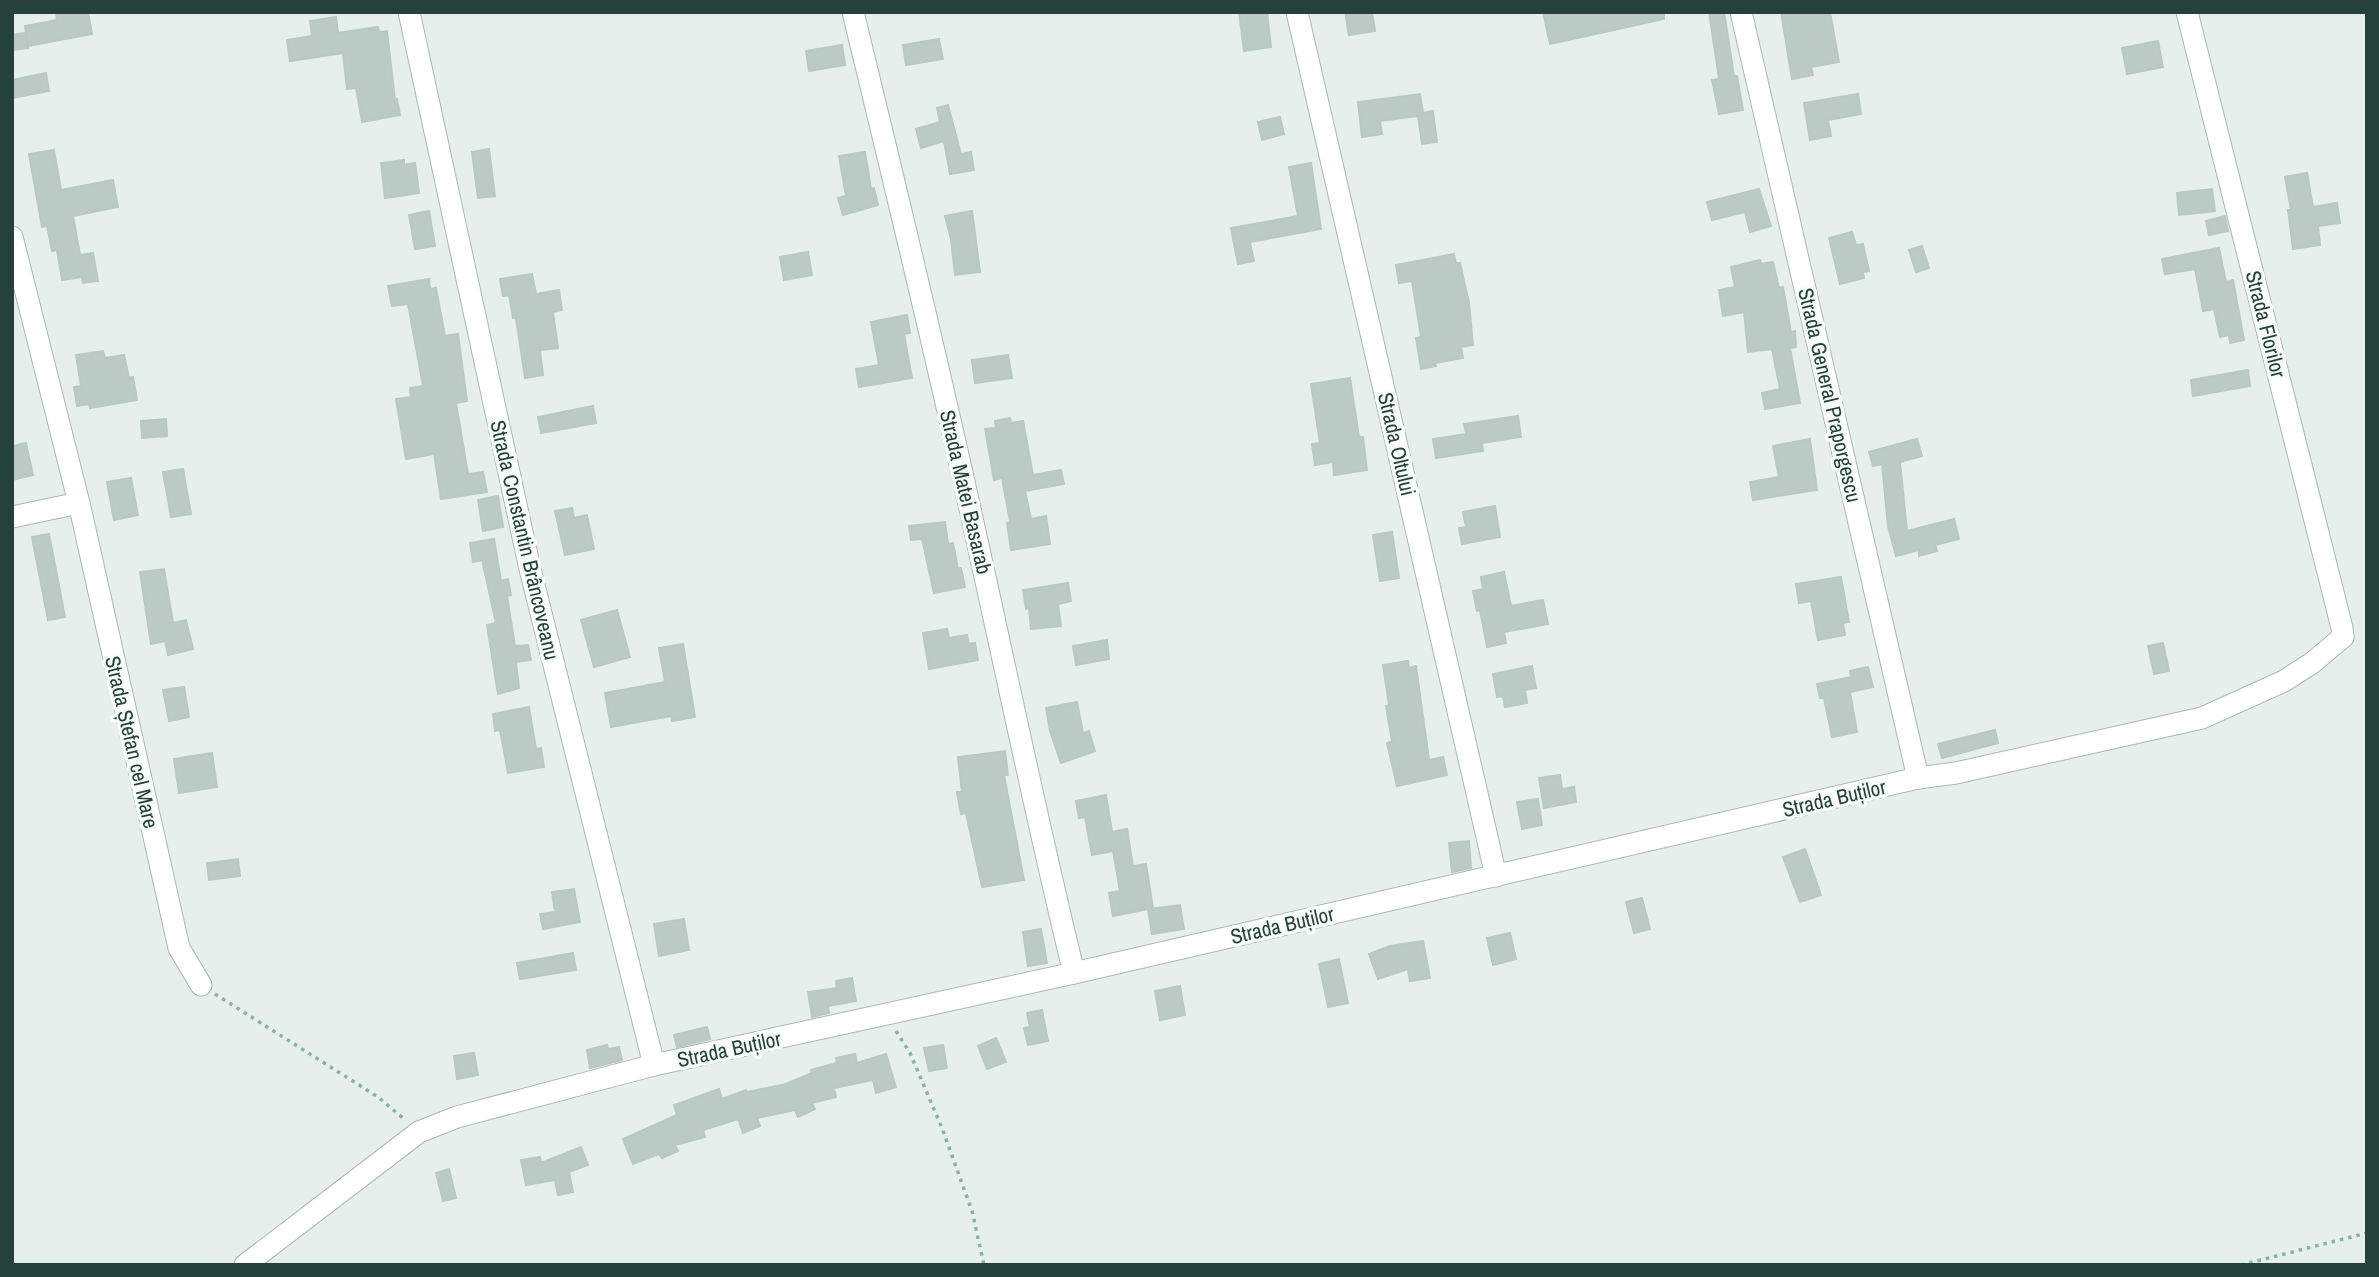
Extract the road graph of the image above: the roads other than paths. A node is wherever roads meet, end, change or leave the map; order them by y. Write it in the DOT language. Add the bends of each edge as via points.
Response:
graph roads {
  1 [pos="409,12"];
  2 [pos="853,12"];
  3 [pos="1297,12"];
  4 [pos="1741,12"];
  5 [pos="2187,12"];
  6 [pos="12,237"];
  7 [pos="79,503"];
  8 [pos="12,517"];
  9 [pos="2343,637"];
  10 [pos="1918,778"];
  11 [pos="1496,876"];
  12 [pos="1074,973"];
  13 [pos="201,985"];
  14 [pos="654,1065"];
  15 [pos="245,1265"];
  1 -- 14 [label="street, Strada Constantin Brâncoveanu" via="530,569"];
  2 -- 12 [label="street, Strada Matei Basarab"];
  3 -- 11 [label="street, Strada Oltului"];
  4 -- 10 [label="street, Strada General Praporgescu"];
  5 -- 9 [label="street, Strada Florilor"];
  6 -- 7 [label="street, Strada Ștefan cel Mare"];
  7 -- 8 [label="street"];
  7 -- 13 [label="street, Strada Ștefan cel Mare" via="179,948"];
  9 -- 10 [label="street, Strada Buților" via="2284,681 2202,718"];
  10 -- 11 [label="street, Strada Buților"];
  11 -- 12 [label="street, Strada Buților"];
  12 -- 14 [label="street, Strada Buților"];
  14 -- 15 [label="street, Strada Buților" via="457,1116 419,1132"];
}
